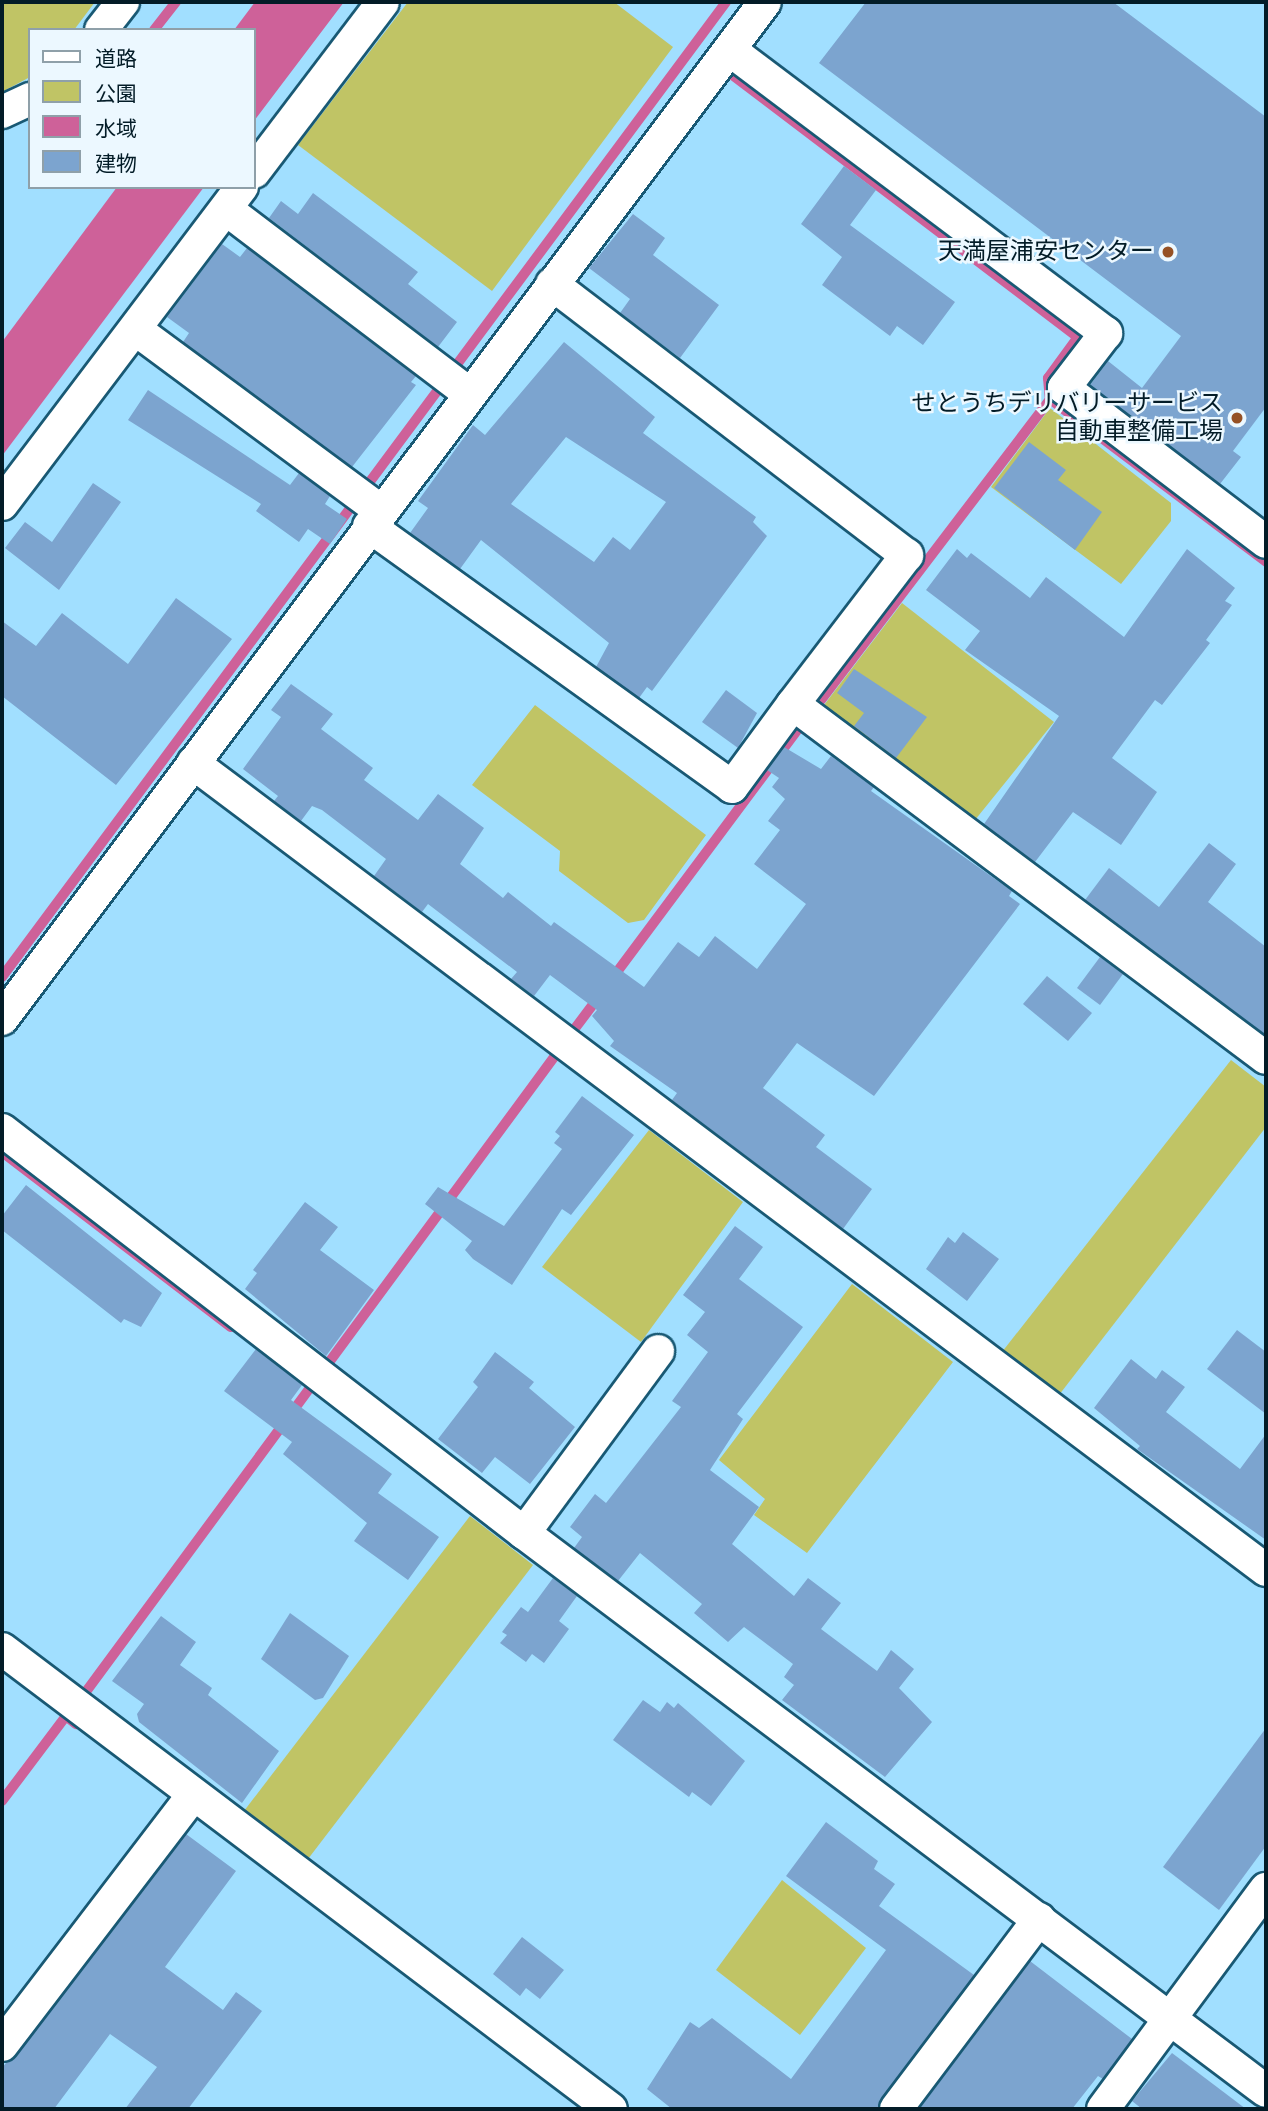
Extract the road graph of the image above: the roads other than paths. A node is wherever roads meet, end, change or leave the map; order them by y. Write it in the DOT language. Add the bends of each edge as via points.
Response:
graph roads {
  1 [pos="123,2"];
  2 [pos="383,2"];
  3 [pos="765,2"];
  4 [pos="104,28"];
  5 [pos="730,50"];
  6 [pos="28,100"];
  7 [pos="2,112"];
  8 [pos="256,169"];
  9 [pos="234,198"];
  10 [pos="552,284"];
  11 [pos="135,329"];
  12 [pos="453,381"];
  13 [pos="2,504"];
  14 [pos="366,506"];
  15 [pos="1266,542"];
  16 [pos="793,704"];
  17 [pos="193,763"];
  18 [pos="2,1020"];
  19 [pos="1266,1058"];
  20 [pos="2,1130"];
  21 [pos="658,1351"];
  22 [pos="524,1533"];
  23 [pos="1266,1570"];
  24 [pos="2,1649"];
  25 [pos="193,1796"];
  26 [pos="1266,1889"];
  27 [pos="1033,1927"];
  28 [pos="1170,2019"];
  29 [pos="2,2045"];
  30 [pos="1266,2091"];
  31 [pos="611,2109"];
  32 [pos="896,2109"];
  33 [pos="1103,2109"];
  1 -- 4 [label="street"];
  2 -- 8 [label="street"];
  3 -- 5 [label="street"];
  5 -- 10 [label="street"];
  5 -- 15 [label="street" via="1106,333 1064,388"];
  6 -- 7 [label="street"];
  9 -- 11 [label="street"];
  9 -- 12 [label="street"];
  10 -- 12 [label="street"];
  10 -- 16 [label="street" via="907,555"];
  11 -- 13 [label="street"];
  11 -- 14 [label="street"];
  12 -- 14 [label="street"];
  14 -- 16 [label="street" via="732,787"];
  14 -- 17 [label="street"];
  16 -- 19 [label="street"];
  17 -- 18 [label="street"];
  17 -- 23 [label="street"];
  20 -- 22 [label="street"];
  21 -- 22 [label="street"];
  22 -- 27 [label="street"];
  24 -- 25 [label="street"];
  25 -- 29 [label="street"];
  25 -- 31 [label="street"];
  26 -- 28 [label="street"];
  27 -- 28 [label="street"];
  27 -- 32 [label="street"];
  28 -- 30 [label="street"];
  28 -- 33 [label="street"];
}
